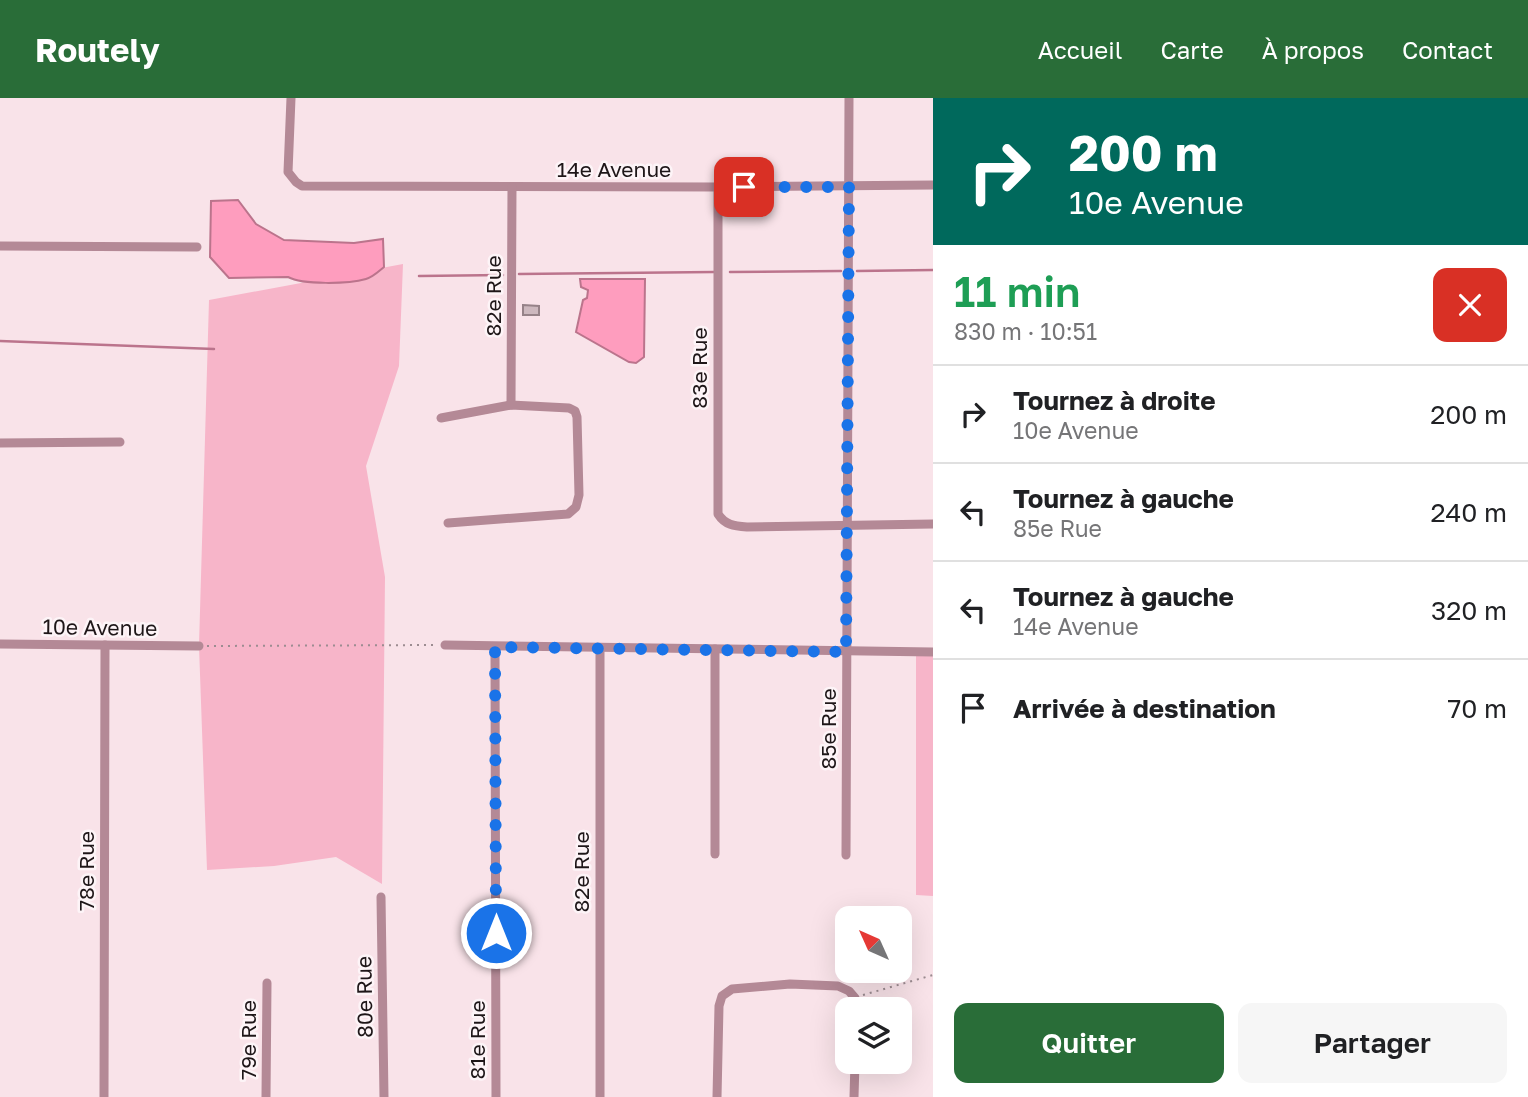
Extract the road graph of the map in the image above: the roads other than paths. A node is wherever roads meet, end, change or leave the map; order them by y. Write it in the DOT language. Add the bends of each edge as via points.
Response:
graph roads {
  1 [pos="291,98"];
  2 [pos="849,98"];
  3 [pos="933,185"];
  4 [pos="512,187"];
  5 [pos="718,187"];
  6 [pos="849,187"];
  7 [pos="0,246"];
  8 [pos="197,247"];
  9 [pos="511,405"];
  10 [pos="441,418"];
  11 [pos="120,442"];
  12 [pos="0,443"];
  13 [pos="448,523"];
  14 [pos="933,524"];
  15 [pos="848,525"];
  16 [pos="0,644"];
  17 [pos="105,645"];
  18 [pos="445,645"];
  19 [pos="199,646"];
  20 [pos="495,647"];
  21 [pos="600,648"];
  22 [pos="716,649"];
  23 [pos="846,652"];
  24 [pos="933,652"];
  25 [pos="715,854"];
  26 [pos="846,855"];
  27 [pos="381,897"];
  28 [pos="267,983"];
  29 [pos="854,997"];
  30 [pos="855,1074"];
  31 [pos="104,1097"];
  32 [pos="266,1097"];
  33 [pos="384,1097"];
  34 [pos="496,1097"];
  35 [pos="600,1097"];
  36 [pos="717,1097"];
  37 [pos="854,1097"];
  1 -- 4 [label="street, 14e Avenue" via="288,173 303,186"];
  2 -- 6 [label="street, 85e Rue"];
  3 -- 6 [label="street, 14e Avenue"];
  4 -- 5 [label="street, 14e Avenue"];
  4 -- 9 [label="street, 82e Rue"];
  5 -- 6 [label="street, 14e Avenue"];
  5 -- 15 [label="street, 83e Rue" via="718,514 725,523 747,527"];
  6 -- 15 [label="street, 85e Rue"];
  7 -- 8 [label="street"];
  9 -- 10 [label="street"];
  9 -- 13 [label="street" via="575,411 576,507 568,514"];
  11 -- 12 [label="street"];
  14 -- 15 [label="street"];
  15 -- 23 [label="street, 85e Rue"];
  16 -- 17 [label="street, 10e Avenue"];
  17 -- 19 [label="street, 10e Avenue"];
  17 -- 31 [label="street, 78e Rue"];
  18 -- 20 [label="street"];
  20 -- 21 [label="street"];
  20 -- 34 [label="street, 81e Rue"];
  21 -- 22 [label="street"];
  21 -- 35 [label="street, 82e Rue"];
  22 -- 23 [label="street"];
  22 -- 25 [label="street"];
  23 -- 24 [label="street"];
  23 -- 26 [label="street, 85e Rue"];
  27 -- 33 [label="street, 80e Rue"];
  28 -- 32 [label="street, 79e Rue"];
  29 -- 36 [label="street" via="838,986 790,984 732,989 722,996"];
  30 -- 37 [label="street"];
}
